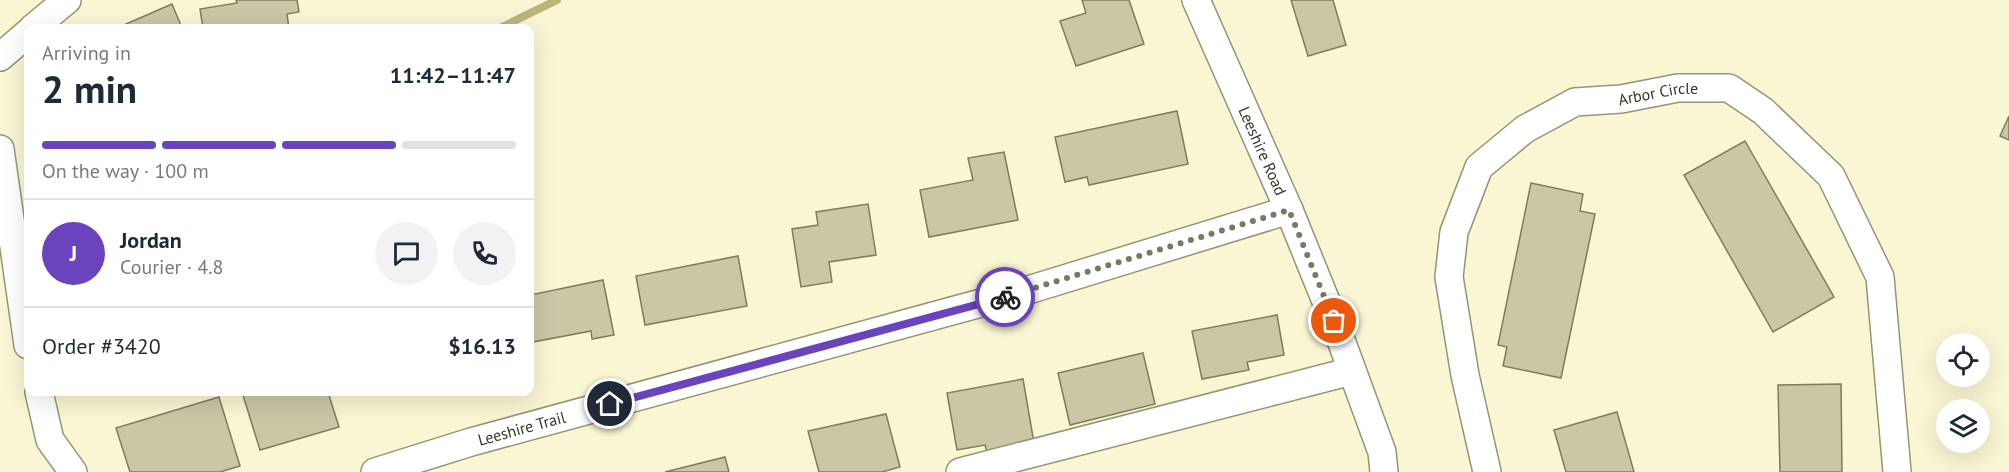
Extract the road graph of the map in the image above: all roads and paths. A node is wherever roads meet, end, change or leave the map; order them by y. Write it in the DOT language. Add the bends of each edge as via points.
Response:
graph roads {
  1 [pos="67,0"];
  2 [pos="1196,0"];
  3 [pos="38,24"];
  4 [pos="24,36"];
  5 [pos="0,57"];
  6 [pos="0,149"];
  7 [pos="1289,210"];
  8 [pos="24,317"];
  9 [pos="1352,371"];
  10 [pos="40,396"];
  11 [pos="377,471"];
  12 [pos="74,472"];
  13 [pos="960,472"];
  14 [pos="1383,472"];
  15 [pos="1487,472"];
  16 [pos="1897,472"];
  1 -- 3 [label="street"];
  2 -- 7 [label="street, Leeshire Road"];
  4 -- 5 [label="street"];
  6 -- 8 [label="street"];
  7 -- 9 [label="street, Leeshire Road"];
  7 -- 11 [label="street, Leeshire Trail" via="1025,291"];
  9 -- 13 [label="street"];
  9 -- 14 [label="street, Leeshire Road" via="1382,452"];
  10 -- 12 [label="street" via="50,440"];
  15 -- 16 [label="street, Arbor Circle" via="1449,278 1454,232 1479,167 1525,129 1575,102 1621,99 1678,88 1729,88 1763,111 1831,176 1880,277"];
}
